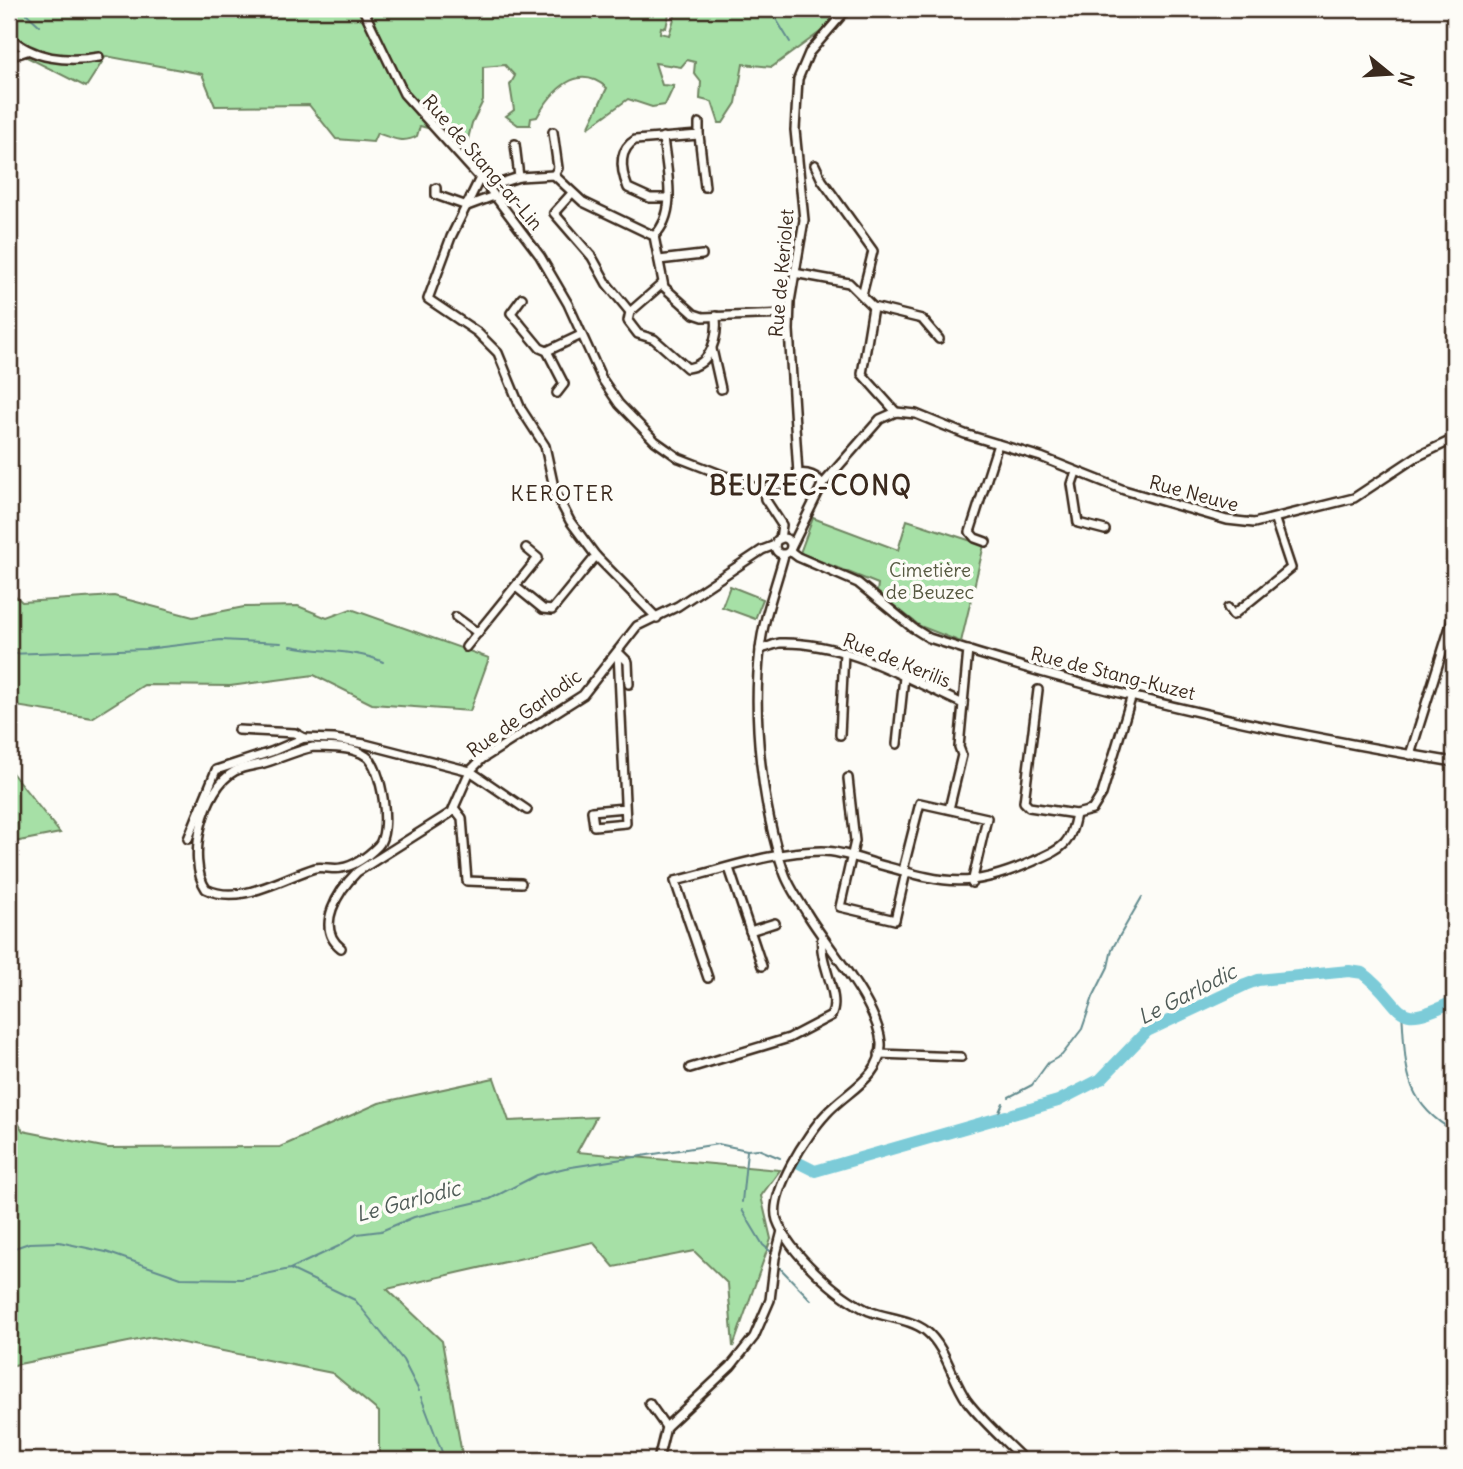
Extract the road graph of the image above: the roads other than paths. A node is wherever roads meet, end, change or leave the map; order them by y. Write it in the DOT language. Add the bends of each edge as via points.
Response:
graph roads {
  1 [pos="363,9"];
  2 [pos="847,9"];
  3 [pos="9,36"];
  4 [pos="27,51"];
  5 [pos="9,57"];
  6 [pos="99,57"];
  7 [pos="699,123"];
  8 [pos="554,132"];
  9 [pos="699,135"];
  10 [pos="663,138"];
  11 [pos="515,144"];
  12 [pos="816,165"];
  13 [pos="554,175"];
  14 [pos="519,177"];
  15 [pos="480,178"];
  16 [pos="488,187"];
  17 [pos="705,187"];
  18 [pos="436,188"];
  19 [pos="572,192"];
  20 [pos="495,196"];
  21 [pos="668,198"];
  22 [pos="467,205"];
  23 [pos="654,236"];
  24 [pos="702,255"];
  25 [pos="659,260"];
  26 [pos="794,274"];
  27 [pos="662,284"];
  28 [pos="862,295"];
  29 [pos="522,298"];
  30 [pos="873,307"];
  31 [pos="630,312"];
  32 [pos="789,314"];
  33 [pos="716,316"];
  34 [pos="581,335"];
  35 [pos="939,338"];
  36 [pos="712,349"];
  37 [pos="547,351"];
  38 [pos="721,389"];
  39 [pos="557,393"];
  40 [pos="896,412"];
  41 [pos="1454,439"];
  42 [pos="998,444"];
  43 [pos="1076,472"];
  44 [pos="798,474"];
  45 [pos="822,485"];
  46 [pos="764,491"];
  47 [pos="1275,520"];
  48 [pos="1105,530"];
  49 [pos="777,542"];
  50 [pos="986,542"];
  51 [pos="526,548"];
  52 [pos="789,551"];
  53 [pos="596,556"];
  54 [pos="516,587"];
  55 [pos="1228,608"];
  56 [pos="1454,614"];
  57 [pos="456,617"];
  58 [pos="657,618"];
  59 [pos="763,632"];
  60 [pos="478,633"];
  61 [pos="777,643"];
  62 [pos="466,647"];
  63 [pos="760,649"];
  64 [pos="968,650"];
  65 [pos="618,652"];
  66 [pos="844,652"];
  67 [pos="904,677"];
  68 [pos="629,684"];
  69 [pos="1038,690"];
  70 [pos="1132,695"];
  71 [pos="963,704"];
  72 [pos="238,730"];
  73 [pos="840,735"];
  74 [pos="303,738"];
  75 [pos="897,744"];
  76 [pos="1410,755"];
  77 [pos="1454,762"];
  78 [pos="470,771"];
  79 [pos="848,778"];
  80 [pos="454,808"];
  81 [pos="625,808"];
  82 [pos="949,809"];
  83 [pos="527,810"];
  84 [pos="1076,814"];
  85 [pos="188,839"];
  86 [pos="381,844"];
  87 [pos="391,850"];
  88 [pos="779,856"];
  89 [pos="852,856"];
  90 [pos="729,868"];
  91 [pos="906,872"];
  92 [pos="521,883"];
  93 [pos="972,883"];
  94 [pos="775,923"];
  95 [pos="750,931"];
  96 [pos="822,937"];
  97 [pos="341,948"];
  98 [pos="762,965"];
  99 [pos="708,978"];
  100 [pos="879,1054"];
  101 [pos="961,1057"];
  102 [pos="690,1068"];
  103 [pos="782,1231"];
  104 [pos="649,1403"];
  105 [pos="666,1427"];
  106 [pos="658,1460"];
  107 [pos="1024,1460"];
  1 -- 15 [label="street, Rue de Stang-ar-Lin" via="404,94"];
  2 -- 26 [label="street, Rue de Keriolet" via="809,53 798,79 795,130 804,220"];
  3 -- 4 [label="street"];
  4 -- 5 [label="street"];
  4 -- 6 [label="street" via="72,60"];
  7 -- 9 [label="street"];
  8 -- 13 [label="street" via="558,168"];
  9 -- 10 [label="street"];
  9 -- 17 [label="street"];
  10 -- 21 [label="street"];
  10 -- 21 [label="street" via="628,144 622,156 623,174 628,188 639,195"];
  11 -- 14 [label="street"];
  12 -- 28 [label="street" via="873,251"];
  13 -- 14 [label="street"];
  13 -- 19 [label="street"];
  14 -- 16 [label="street"];
  15 -- 16 [label="street, Rue de Stang-ar-Lin"];
  15 -- 22 [label="street"];
  16 -- 20 [label="street, Rue de Stang-ar-Lin"];
  18 -- 22 [label="street" via="436,195"];
  19 -- 23 [label="street" via="583,202"];
  19 -- 31 [label="street" via="554,213"];
  20 -- 22 [label="street"];
  20 -- 34 [label="street, Rue de Stang-ar-Lin" via="548,268"];
  21 -- 23 [label="street" via="670,206"];
  22 -- 53 [label="street" via="428,299 492,345 521,409 545,446 561,506"];
  23 -- 25 [label="street"];
  24 -- 25 [label="street"];
  25 -- 27 [label="street"];
  26 -- 28 [label="street" via="849,283"];
  26 -- 32 [label="street, Rue de Keriolet"];
  27 -- 31 [label="street"];
  27 -- 33 [label="street" via="694,314"];
  28 -- 30 [label="street"];
  29 -- 37 [label="street" via="510,313"];
  30 -- 35 [label="street" via="922,319"];
  30 -- 40 [label="street" via="862,374"];
  31 -- 36 [label="street" via="628,321 638,334 654,340 687,368"];
  32 -- 33 [label="street"];
  32 -- 44 [label="street, Rue de Keriolet"];
  33 -- 36 [label="street" via="718,336"];
  34 -- 37 [label="street"];
  34 -- 46 [label="street, Rue de Stang-ar-Lin" via="611,393 655,441 694,466"];
  36 -- 38 [label="street"];
  37 -- 39 [label="street" via="564,384"];
  40 -- 42 [label="street, Rue Neuve" via="916,414"];
  40 -- 45 [label="street" via="880,419"];
  41 -- 47 [label="street, Rue Neuve" via="1416,457 1354,498"];
  42 -- 43 [label="street, Rue Neuve"];
  42 -- 50 [label="street" via="970,532"];
  43 -- 47 [label="street, Rue Neuve" via="1227,520"];
  43 -- 48 [label="street" via="1072,484 1078,523"];
  44 -- 45 [label="street" via="818,478"];
  44 -- 46 [label="street" via="789,485 772,485"];
  45 -- 52 [label="street"];
  46 -- 49 [label="street" via="782,525"];
  47 -- 55 [label="street" via="1291,568 1233,615"];
  49 -- 52 [label="street" via="789,541"];
  49 -- 52 [label="street" via="777,552"];
  49 -- 58 [label="street, Rue de Garlodic"];
  51 -- 54 [label="street" via="538,558"];
  52 -- 59 [label="street"];
  52 -- 64 [label="street, Rue de Stang-Kuzet" via="858,583 921,633"];
  53 -- 54 [label="street" via="552,610"];
  53 -- 58 [label="street"];
  54 -- 60 [label="street"];
  56 -- 76 [label="street"];
  57 -- 60 [label="street"];
  58 -- 65 [label="street, Rue de Garlodic" via="637,626"];
  59 -- 61 [label="street"];
  59 -- 63 [label="street"];
  60 -- 62 [label="street"];
  61 -- 63 [label="street, Rue de Kerilis"];
  61 -- 66 [label="street, Rue de Kerilis"];
  63 -- 88 [label="street" via="759,737"];
  64 -- 70 [label="street, Rue de Stang-Kuzet" via="1056,679"];
  64 -- 71 [label="street"];
  65 -- 68 [label="street" via="628,662"];
  65 -- 78 [label="street, Rue de Garlodic" via="583,695 499,747"];
  65 -- 81 [label="street"];
  66 -- 67 [label="street, Rue de Kerilis"];
  66 -- 73 [label="street"];
  67 -- 71 [label="street, Rue de Kerilis"];
  67 -- 75 [label="street"];
  69 -- 84 [label="street" via="1024,802 1029,807"];
  70 -- 76 [label="street, Rue de Stang-Kuzet" via="1335,743"];
  70 -- 84 [label="street" via="1102,794 1092,810"];
  71 -- 82 [label="street" via="962,755"];
  72 -- 74 [label="street" via="295,733"];
  74 -- 78 [label="street" via="365,744"];
  74 -- 85 [label="street" via="216,770"];
  76 -- 77 [label="street, Rue de Stang-Kuzet"];
  78 -- 80 [label="street, Rue de Garlodic"];
  78 -- 83 [label="street"];
  79 -- 89 [label="street" via="855,841"];
  80 -- 87 [label="street, Rue de Garlodic"];
  80 -- 92 [label="street" via="462,818 467,881"];
  81 -- 81 [label="street" via="626,824 594,826 592,811"];
  82 -- 91 [label="street" via="920,803"];
  82 -- 93 [label="street" via="987,818"];
  84 -- 93 [label="street" via="1072,836 1062,849"];
  86 -- 86 [label="street" via="386,818 375,767 368,756 313,747 236,770 224,778 199,834 198,870 206,888 231,894 283,882 316,868 342,868"];
  86 -- 87 [label="street"];
  87 -- 97 [label="street, Rue de Garlodic" via="357,872 337,899 329,926"];
  88 -- 89 [label="street" via="822,851"];
  88 -- 90 [label="street"];
  88 -- 96 [label="street" via="784,875"];
  89 -- 91 [label="street"];
  89 -- 91 [label="street" via="840,907 895,920"];
  90 -- 95 [label="street"];
  90 -- 99 [label="street" via="675,881"];
  91 -- 93 [label="street" via="938,881"];
  94 -- 95 [label="street"];
  95 -- 98 [label="street"];
  96 -- 100 [label="street" via="847,970 873,1019"];
  96 -- 102 [label="street" via="820,951 835,1001 831,1016 789,1038"];
  100 -- 101 [label="street"];
  100 -- 103 [label="street" via="868,1076 819,1122 780,1187 776,1217"];
  103 -- 105 [label="street" via="770,1300 754,1337 731,1366"];
  103 -- 107 [label="street" via="815,1272 841,1293 868,1310 923,1329 936,1340 968,1402"];
  104 -- 105 [label="street"];
  105 -- 106 [label="street"];
}
